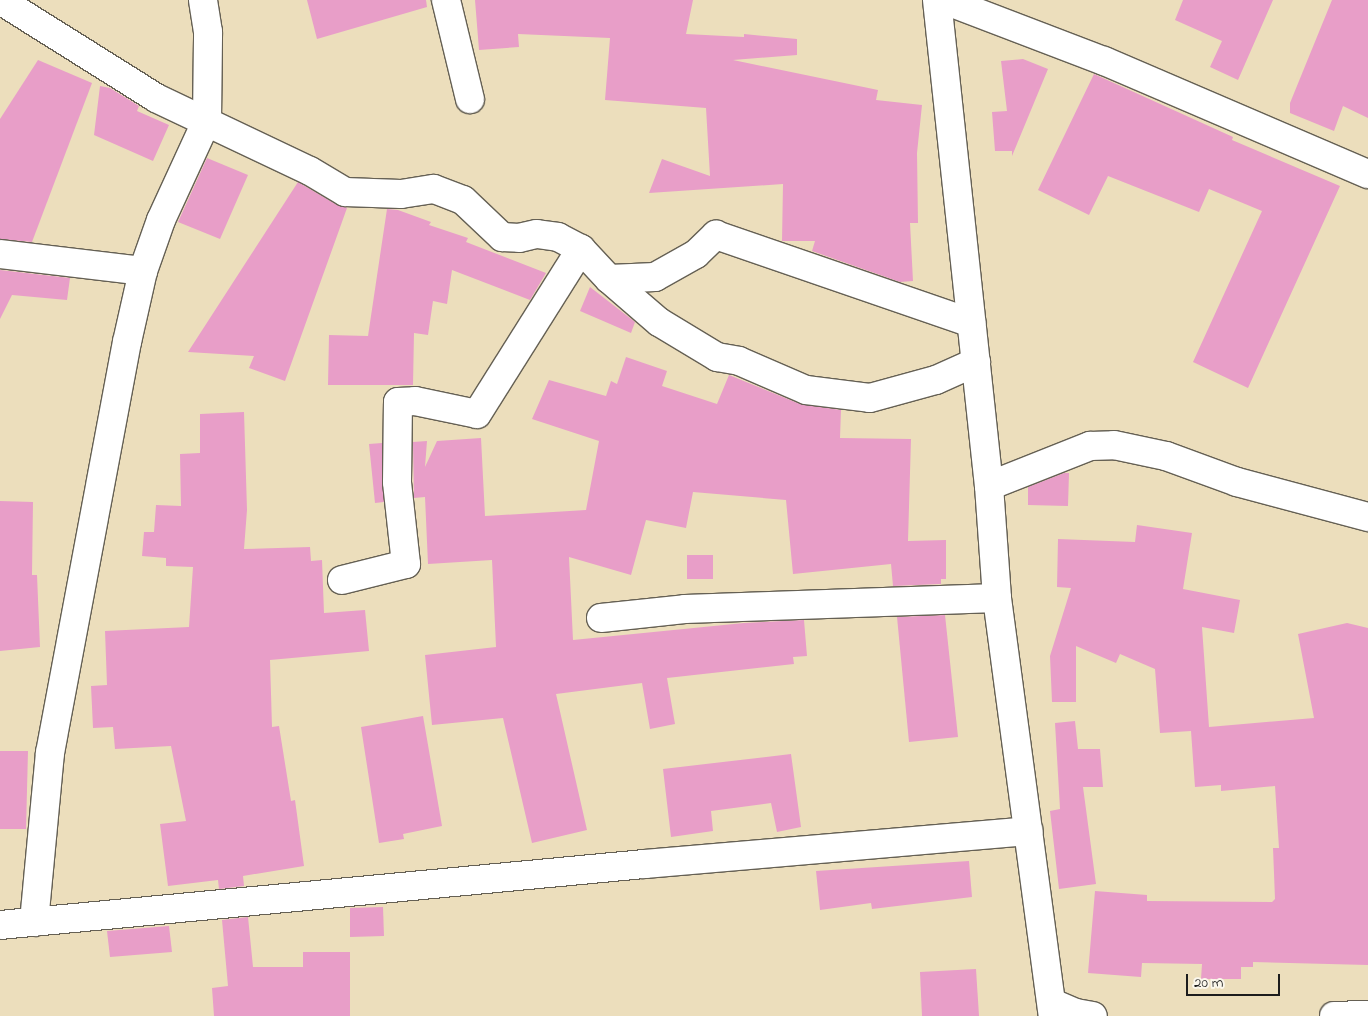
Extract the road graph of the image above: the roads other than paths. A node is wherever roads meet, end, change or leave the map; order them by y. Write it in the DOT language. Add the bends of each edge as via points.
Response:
graph roads {
  1 [pos="0,0"];
  2 [pos="203,0"];
  3 [pos="446,0"];
  4 [pos="937,0"];
  5 [pos="944,0"];
  6 [pos="470,99"];
  7 [pos="207,120"];
  8 [pos="1368,174"];
  9 [pos="581,249"];
  10 [pos="0,254"];
  11 [pos="143,271"];
  12 [pos="608,279"];
  13 [pos="972,322"];
  14 [pos="976,362"];
  15 [pos="989,486"];
  16 [pos="1368,517"];
  17 [pos="342,580"];
  18 [pos="997,598"];
  19 [pos="601,618"];
  20 [pos="1029,831"];
  21 [pos="34,922"];
  22 [pos="0,925"];
  23 [pos="1052,1010"];
  24 [pos="1368,1015"];
  25 [pos="1093,1016"];
  26 [pos="1334,1016"];
  1 -- 7 [label="street" via="156,98"];
  2 -- 7 [label="street" via="208,32"];
  3 -- 6 [label="street"];
  4 -- 13 [label="street"];
  5 -- 8 [label="street" via="1104,61"];
  7 -- 9 [label="street" via="345,192 401,194 441,191 463,200 502,236 519,238 537,234 558,237"];
  7 -- 11 [label="street" via="161,220"];
  9 -- 12 [label="street"];
  9 -- 17 [label="street" via="477,414 415,402 398,402 397,482 406,564"];
  10 -- 11 [label="street"];
  11 -- 21 [label="street" via="73,617 51,743"];
  12 -- 13 [label="street" via="655,277 696,254 716,235"];
  12 -- 14 [label="street" via="659,322 699,349 739,361 806,390 870,398 936,380"];
  13 -- 14 [label="street"];
  14 -- 15 [label="street"];
  15 -- 16 [label="street" via="1090,446 1114,445 1166,456 1237,482"];
  15 -- 18 [label="street"];
  18 -- 19 [label="street" via="684,609"];
  18 -- 20 [label="street"];
  20 -- 21 [label="street"];
  20 -- 23 [label="street"];
  21 -- 22 [label="street"];
  23 -- 25 [label="street"];
  24 -- 26 [label="street"];
}
